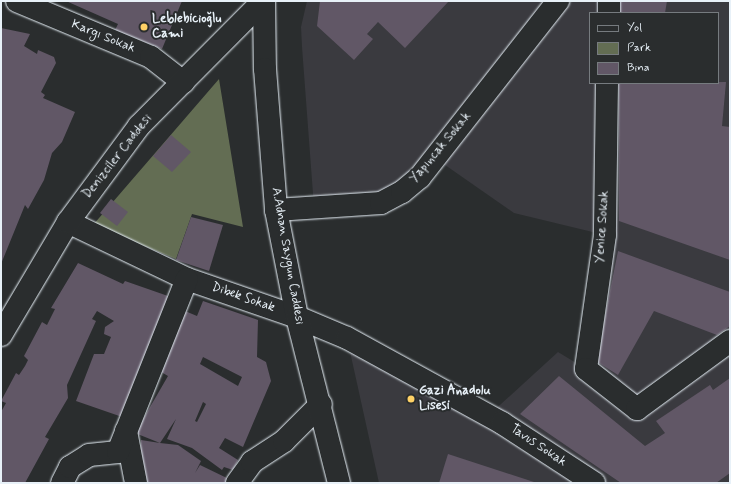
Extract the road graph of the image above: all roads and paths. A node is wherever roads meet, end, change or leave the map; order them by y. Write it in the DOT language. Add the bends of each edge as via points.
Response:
graph roads {
  1 [pos="17,1"];
  2 [pos="264,1"];
  3 [pos="558,1"];
  4 [pos="609,1"];
  5 [pos="608,12"];
  6 [pos="183,82"];
  7 [pos="607,84"];
  8 [pos="276,210"];
  9 [pos="68,222"];
  10 [pos="187,279"];
  11 [pos="297,317"];
  12 [pos="1,335"];
  13 [pos="730,341"];
  14 [pos="321,404"];
  15 [pos="502,423"];
  16 [pos="126,431"];
  17 [pos="62,483"];
  18 [pos="136,483"];
  19 [pos="237,483"];
  20 [pos="339,483"];
  21 [pos="594,483"];
  1 -- 6 [label="street, Kargı Sokak" via="151,57"];
  2 -- 6 [label="street, Denizciler Caddesi"];
  2 -- 8 [label="street, A.Adnan Saygun Caddesi" via="265,69"];
  3 -- 8 [label="street, Yapıncak Sokak" via="420,177 402,192 381,202"];
  4 -- 5 [label="street"];
  6 -- 9 [label="street, Denizciler Caddesi" via="139,126"];
  7 -- 13 [label="street, Yenice Sokak" via="605,235 586,369 637,409"];
  8 -- 11 [label="street, A.Adnan Saygun Caddesi"];
  9 -- 10 [label="street, Dibek Sokak"];
  9 -- 12 [label="street, Denizciler Caddesi"];
  10 -- 11 [label="street, Dibek Sokak"];
  10 -- 16 [label="street"];
  11 -- 14 [label="street, A.Adnan Saygun Caddesi"];
  11 -- 15 [label="street, Dibek Sokak" via="347,338"];
  14 -- 19 [label="street" via="284,441 252,462"];
  14 -- 20 [label="street, A.Adnan Saygun Caddesi"];
  15 -- 21 [label="street, Tavus Sokak"];
  16 -- 17 [label="street" via="118,452 89,455 70,467"];
  16 -- 18 [label="street"];
}
